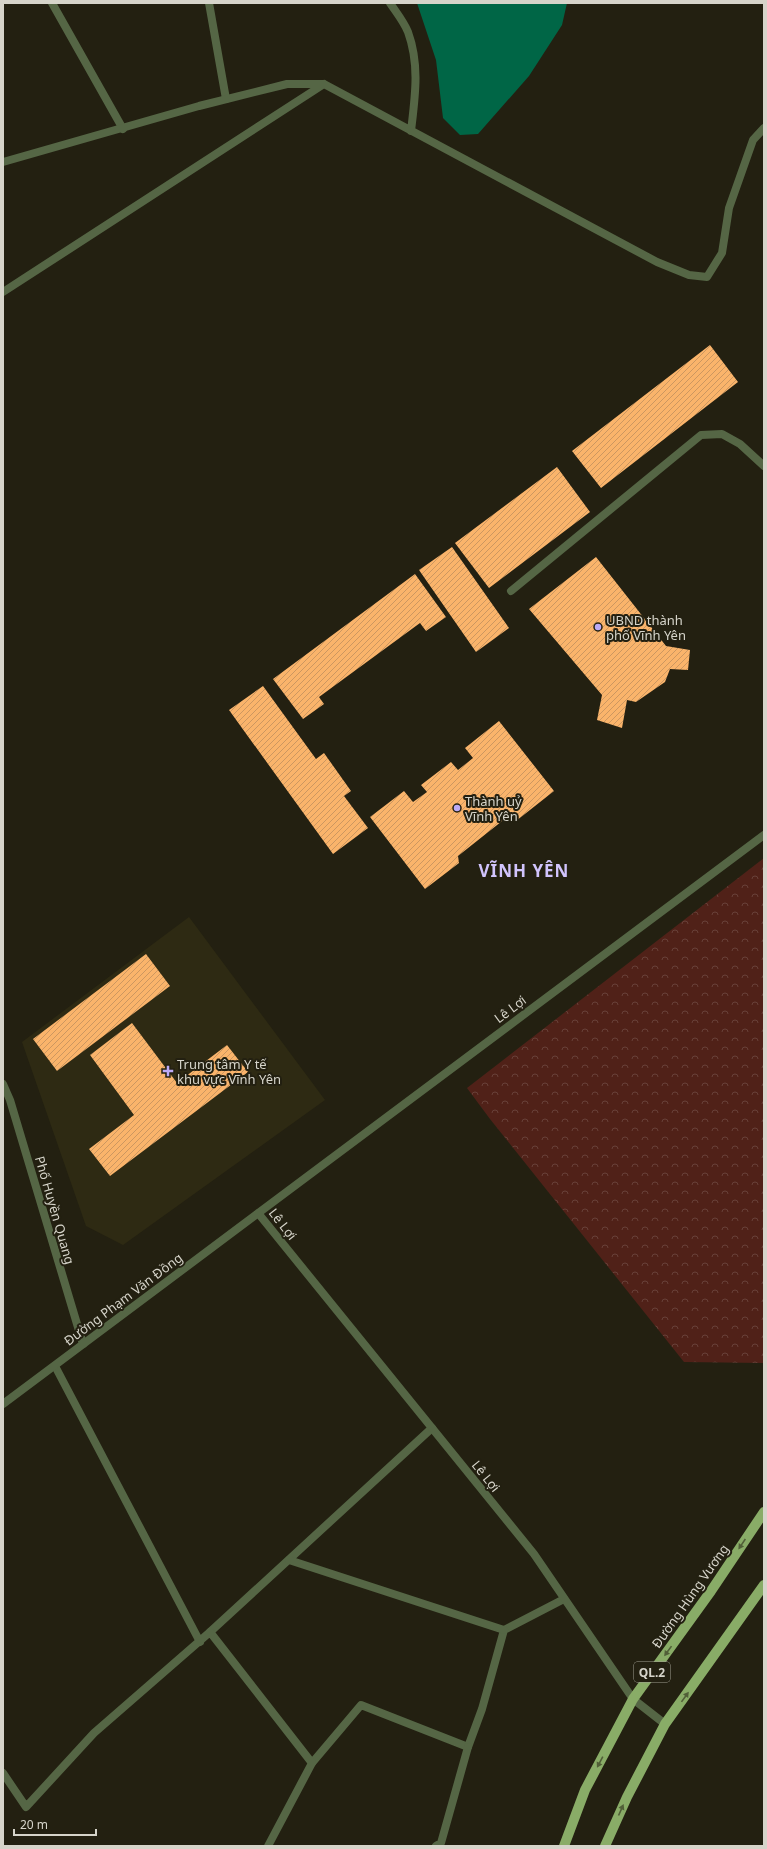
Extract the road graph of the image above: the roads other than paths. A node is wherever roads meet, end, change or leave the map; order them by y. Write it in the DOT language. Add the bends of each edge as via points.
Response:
graph roads {
  1 [pos="52,3"];
  2 [pos="209,3"];
  3 [pos="390,3"];
  4 [pos="324,84"];
  5 [pos="226,99"];
  6 [pos="764,128"];
  7 [pos="123,129"];
  8 [pos="411,131"];
  9 [pos="3,162"];
  10 [pos="3,292"];
  11 [pos="764,466"];
  12 [pos="511,590"];
  13 [pos="764,835"];
  14 [pos="3,1084"];
  15 [pos="258,1213"];
  16 [pos="83,1344"];
  17 [pos="55,1366"];
  18 [pos="3,1404"];
  19 [pos="432,1428"];
  20 [pos="764,1512"];
  21 [pos="289,1560"];
  22 [pos="764,1585"];
  23 [pos="564,1599"];
  24 [pos="504,1630"];
  25 [pos="210,1632"];
  26 [pos="200,1642"];
  27 [pos="633,1700"];
  28 [pos="665,1724"];
  29 [pos="468,1747"];
  30 [pos="312,1763"];
  31 [pos="3,1773"];
  32 [pos="268,1846"];
  33 [pos="436,1846"];
  34 [pos="564,1846"];
  35 [pos="605,1846"];
  1 -- 7 [label="street"];
  2 -- 5 [label="street"];
  3 -- 8 [label="street" via="408,31 416,60"];
  4 -- 5 [label="street" via="287,84"];
  4 -- 8 [label="street"];
  4 -- 10 [label="street"];
  5 -- 7 [label="street"];
  6 -- 8 [label="street" via="753,140 729,208 722,253 707,277 689,275 657,262"];
  7 -- 9 [label="street"];
  11 -- 12 [label="street" via="740,444 722,434 701,435"];
  13 -- 15 [label="street, Lê Lợi"];
  14 -- 16 [label="street, Phố Huyền Quang"];
  15 -- 16 [label="street, Đường Phạm Văn Đồng"];
  15 -- 19 [label="street, Lê Lợi"];
  16 -- 17 [label="street, Đường Phạm Văn Đồng"];
  17 -- 18 [label="street, Đường Phạm Văn Đồng"];
  17 -- 26 [label="street"];
  19 -- 21 [label="street"];
  19 -- 23 [label="street, Lê Lợi" via="534,1554"];
  20 -- 27 [label="main road, Đường Hùng Vương / QL.2, one-way"];
  21 -- 24 [label="street"];
  21 -- 25 [label="street"];
  28 -- 22 [label="main road, one-way"];
  23 -- 24 [label="street"];
  23 -- 27 [label="street, Lê Lợi"];
  24 -- 29 [label="street" via="482,1709"];
  25 -- 26 [label="street"];
  25 -- 30 [label="street"];
  26 -- 31 [label="street" via="94,1733 26,1807"];
  27 -- 28 [label="street, Lê Lợi"];
  27 -- 34 [label="main road, Đường Hùng Vương / QL.2, one-way" via="585,1790"];
  35 -- 28 [label="main road, one-way" via="627,1796"];
  29 -- 30 [label="street" via="362,1705"];
  29 -- 33 [label="street" via="441,1843"];
  30 -- 32 [label="street"];
}
